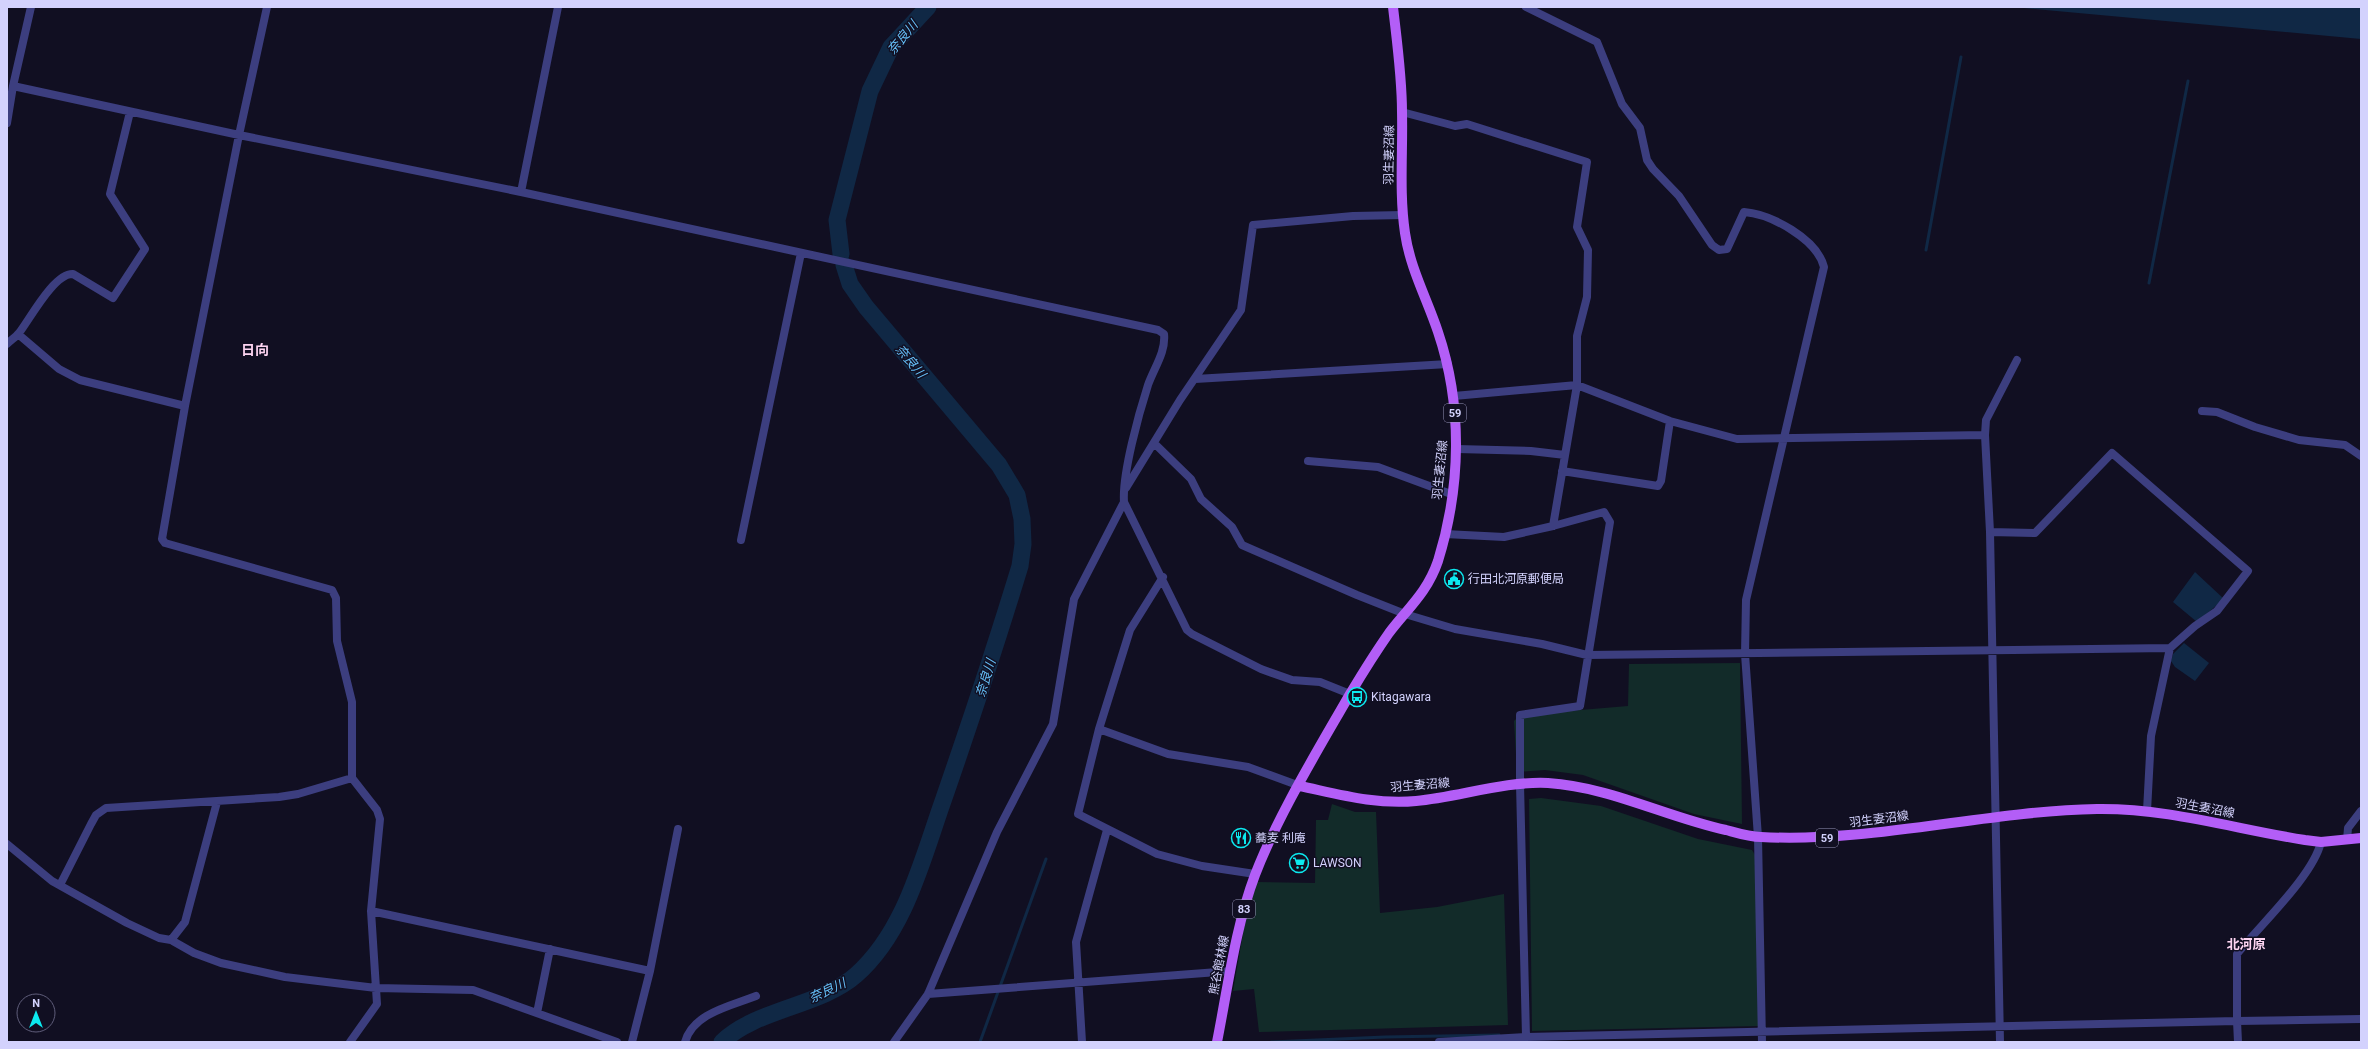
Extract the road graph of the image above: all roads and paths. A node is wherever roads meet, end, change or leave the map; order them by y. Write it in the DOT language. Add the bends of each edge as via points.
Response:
graph roads {
  1 [pos="31,7"];
  2 [pos="267,7"];
  3 [pos="558,7"];
  4 [pos="1393,7"];
  5 [pos="1526,7"];
  6 [pos="12,86"];
  7 [pos="130,112"];
  8 [pos="1402,112"];
  9 [pos="7,123"];
  10 [pos="239,135"];
  11 [pos="521,192"];
  12 [pos="1403,215"];
  13 [pos="801,254"];
  14 [pos="18,334"];
  15 [pos="7,343"];
  16 [pos="2018,360"];
  17 [pos="1448,364"];
  18 [pos="1194,379"];
  19 [pos="1576,385"];
  20 [pos="1454,396"];
  21 [pos="185,406"];
  22 [pos="2202,411"];
  23 [pos="1670,421"];
  24 [pos="1985,435"];
  25 [pos="1783,440"];
  26 [pos="1154,443"];
  27 [pos="1457,449"];
  28 [pos="1565,454"];
  29 [pos="2361,456"];
  30 [pos="1308,461"];
  31 [pos="1562,471"];
  32 [pos="1123,492"];
  33 [pos="1451,494"];
  34 [pos="1124,502"];
  35 [pos="1553,526"];
  36 [pos="1990,532"];
  37 [pos="1444,534"];
  38 [pos="741,540"];
  39 [pos="1163,577"];
  40 [pos="1405,614"];
  41 [pos="2170,648"];
  42 [pos="1992,651"];
  43 [pos="1745,654"];
  44 [pos="1587,655"];
  45 [pos="1350,694"];
  46 [pos="1099,729"];
  47 [pos="352,778"];
  48 [pos="1520,784"];
  49 [pos="1300,786"];
  50 [pos="217,802"];
  51 [pos="2147,811"];
  52 [pos="2361,811"];
  53 [pos="1995,818"];
  54 [pos="678,829"];
  55 [pos="1107,830"];
  56 [pos="1758,837"];
  57 [pos="2361,838"];
  58 [pos="2347,840"];
  59 [pos="2321,842"];
  60 [pos="7,844"];
  61 [pos="1255,874"];
  62 [pos="60,885"];
  63 [pos="371,911"];
  64 [pos="171,940"];
  65 [pos="550,949"];
  66 [pos="650,971"];
  67 [pos="1231,971"];
  68 [pos="1078,984"];
  69 [pos="376,988"];
  70 [pos="928,994"];
  71 [pos="756,996"];
  72 [pos="537,1013"];
  73 [pos="2361,1019"];
  74 [pos="2237,1021"];
  75 [pos="2000,1028"];
  76 [pos="1762,1032"];
  77 [pos="1526,1037"];
  78 [pos="350,1042"];
  79 [pos="617,1042"];
  80 [pos="632,1042"];
  81 [pos="684,1042"];
  82 [pos="894,1042"];
  83 [pos="1082,1042"];
  84 [pos="1217,1042"];
  85 [pos="1439,1042"];
  86 [pos="1762,1042"];
  87 [pos="2000,1042"];
  88 [pos="2238,1042"];
  1 -- 6 [label="street"];
  2 -- 10 [label="street"];
  3 -- 11 [label="street"];
  4 -- 8 [label="main road, 羽生妻沼線 / 59"];
  5 -- 25 [label="street" via="1597,42 1622,104 1640,128 1647,160 1679,196 1712,245 1719,250 1727,249 1744,212 1758,213 1796,232 1810,244 1822,261 1824,267"];
  6 -- 7 [label="street"];
  6 -- 9 [label="street"];
  7 -- 10 [label="street"];
  7 -- 14 [label="street" via="110,194 145,249 113,298 73,274 63,276 33,310"];
  8 -- 12 [label="main road, 羽生妻沼線 / 59"];
  8 -- 19 [label="street" via="1455,126 1467,124 1587,162 1577,227 1588,250 1587,297 1576,336"];
  10 -- 11 [label="street"];
  10 -- 21 [label="street"];
  11 -- 13 [label="street"];
  12 -- 17 [label="main road, 羽生妻沼線 / 59" via="1410,257"];
  12 -- 18 [label="street" via="1353,216 1253,225 1241,310"];
  13 -- 32 [label="street" via="823,256 1158,330 1164,334 1166,344 1148,385"];
  13 -- 38 [label="street"];
  14 -- 15 [label="street"];
  14 -- 21 [label="street" via="59,369 80,380"];
  16 -- 24 [label="street" via="1986,420"];
  17 -- 18 [label="street"];
  17 -- 20 [label="main road, 羽生妻沼線 / 59"];
  18 -- 26 [label="street"];
  19 -- 20 [label="street"];
  19 -- 23 [label="street"];
  19 -- 28 [label="street"];
  20 -- 27 [label="main road, 羽生妻沼線 / 59"];
  21 -- 47 [label="street" via="162,539 165,543 332,590 336,598 337,641 352,702"];
  22 -- 29 [label="street" via="2216,412 2299,440 2345,445"];
  23 -- 25 [label="street" via="1737,439"];
  23 -- 31 [label="street" via="1661,481 1658,486"];
  24 -- 25 [label="street"];
  24 -- 36 [label="street"];
  25 -- 43 [label="street" via="1746,600"];
  26 -- 32 [label="street"];
  26 -- 40 [label="street" via="1191,479 1202,499 1232,527 1242,545"];
  27 -- 28 [label="street"];
  27 -- 33 [label="main road, 羽生妻沼線 / 59"];
  28 -- 31 [label="street"];
  30 -- 33 [label="street" via="1378,467"];
  31 -- 35 [label="street"];
  32 -- 34 [label="street"];
  33 -- 37 [label="main road, 羽生妻沼線 / 59"];
  34 -- 39 [label="street"];
  34 -- 70 [label="street" via="1074,599 1053,724 997,832"];
  35 -- 37 [label="street" via="1504,537"];
  35 -- 44 [label="street" via="1604,512 1610,522"];
  36 -- 41 [label="street" via="2035,532 2112,453 2248,571 2217,612 2195,626"];
  36 -- 42 [label="street"];
  37 -- 40 [label="main road, 羽生妻沼線 / 59" via="1431,578 1425,590"];
  39 -- 45 [label="street" via="1187,630 1192,634 1261,669 1292,680 1320,682"];
  39 -- 46 [label="street" via="1130,630"];
  40 -- 44 [label="street" via="1455,629 1542,644"];
  40 -- 45 [label="main road, 羽生妻沼線 / 59" via="1381,645"];
  41 -- 42 [label="street"];
  41 -- 51 [label="street" via="2151,736"];
  42 -- 43 [label="street"];
  42 -- 53 [label="street"];
  43 -- 44 [label="street"];
  43 -- 56 [label="street"];
  44 -- 48 [label="street" via="1580,706 1520,715"];
  45 -- 49 [label="main road, 羽生妻沼線 / 59"];
  46 -- 49 [label="street" via="1168,754 1248,767"];
  46 -- 55 [label="street" via="1078,814"];
  47 -- 50 [label="street" via="298,794"];
  47 -- 63 [label="street" via="377,810 380,819"];
  48 -- 49 [label="main road, 羽生妻沼線 / 59" via="1438,798 1396,802 1363,800"];
  48 -- 56 [label="main road, 羽生妻沼線 / 59" via="1544,783 1589,789 1699,824"];
  48 -- 77 [label="street"];
  49 -- 61 [label="main road, 熊谷館林線 / 83" via="1274,832"];
  50 -- 62 [label="street" via="113,807 101,810 91,824"];
  50 -- 64 [label="street" via="185,922"];
  51 -- 53 [label="main road, 羽生妻沼線 / 59" via="2082,810"];
  51 -- 59 [label="main road, 羽生妻沼線 / 59"];
  52 -- 58 [label="street" via="2348,828"];
  53 -- 56 [label="main road, 羽生妻沼線 / 59" via="1830,838"];
  53 -- 75 [label="street"];
  54 -- 66 [label="street"];
  55 -- 61 [label="street" via="1157,854 1202,866"];
  55 -- 68 [label="street" via="1076,942"];
  56 -- 76 [label="street"];
  57 -- 58 [label="main road, 羽生妻沼線 / 59"];
  58 -- 59 [label="main road, 羽生妻沼線 / 59"];
  59 -- 74 [label="street" via="2318,853 2310,865 2237,954"];
  60 -- 62 [label="street"];
  61 -- 67 [label="main road, 熊谷館林線 / 83" via="1240,926"];
  62 -- 64 [label="street" via="127,923 159,938"];
  63 -- 65 [label="street"];
  63 -- 69 [label="street"];
  64 -- 69 [label="street" via="194,953 221,963 285,977"];
  65 -- 66 [label="street"];
  65 -- 72 [label="street"];
  66 -- 80 [label="street"];
  67 -- 68 [label="street"];
  67 -- 84 [label="main road, 熊谷館林線 / 83"];
  68 -- 70 [label="street"];
  68 -- 83 [label="street"];
  69 -- 72 [label="street" via="473,990"];
  69 -- 78 [label="street" via="377,1004"];
  70 -- 82 [label="street"];
  71 -- 81 [label="street" via="698,1020"];
  72 -- 79 [label="street"];
  73 -- 74 [label="street"];
  74 -- 75 [label="street"];
  74 -- 88 [label="street"];
  75 -- 76 [label="street"];
  75 -- 87 [label="street"];
  76 -- 77 [label="street"];
  76 -- 86 [label="street"];
  77 -- 85 [label="street"];
}
